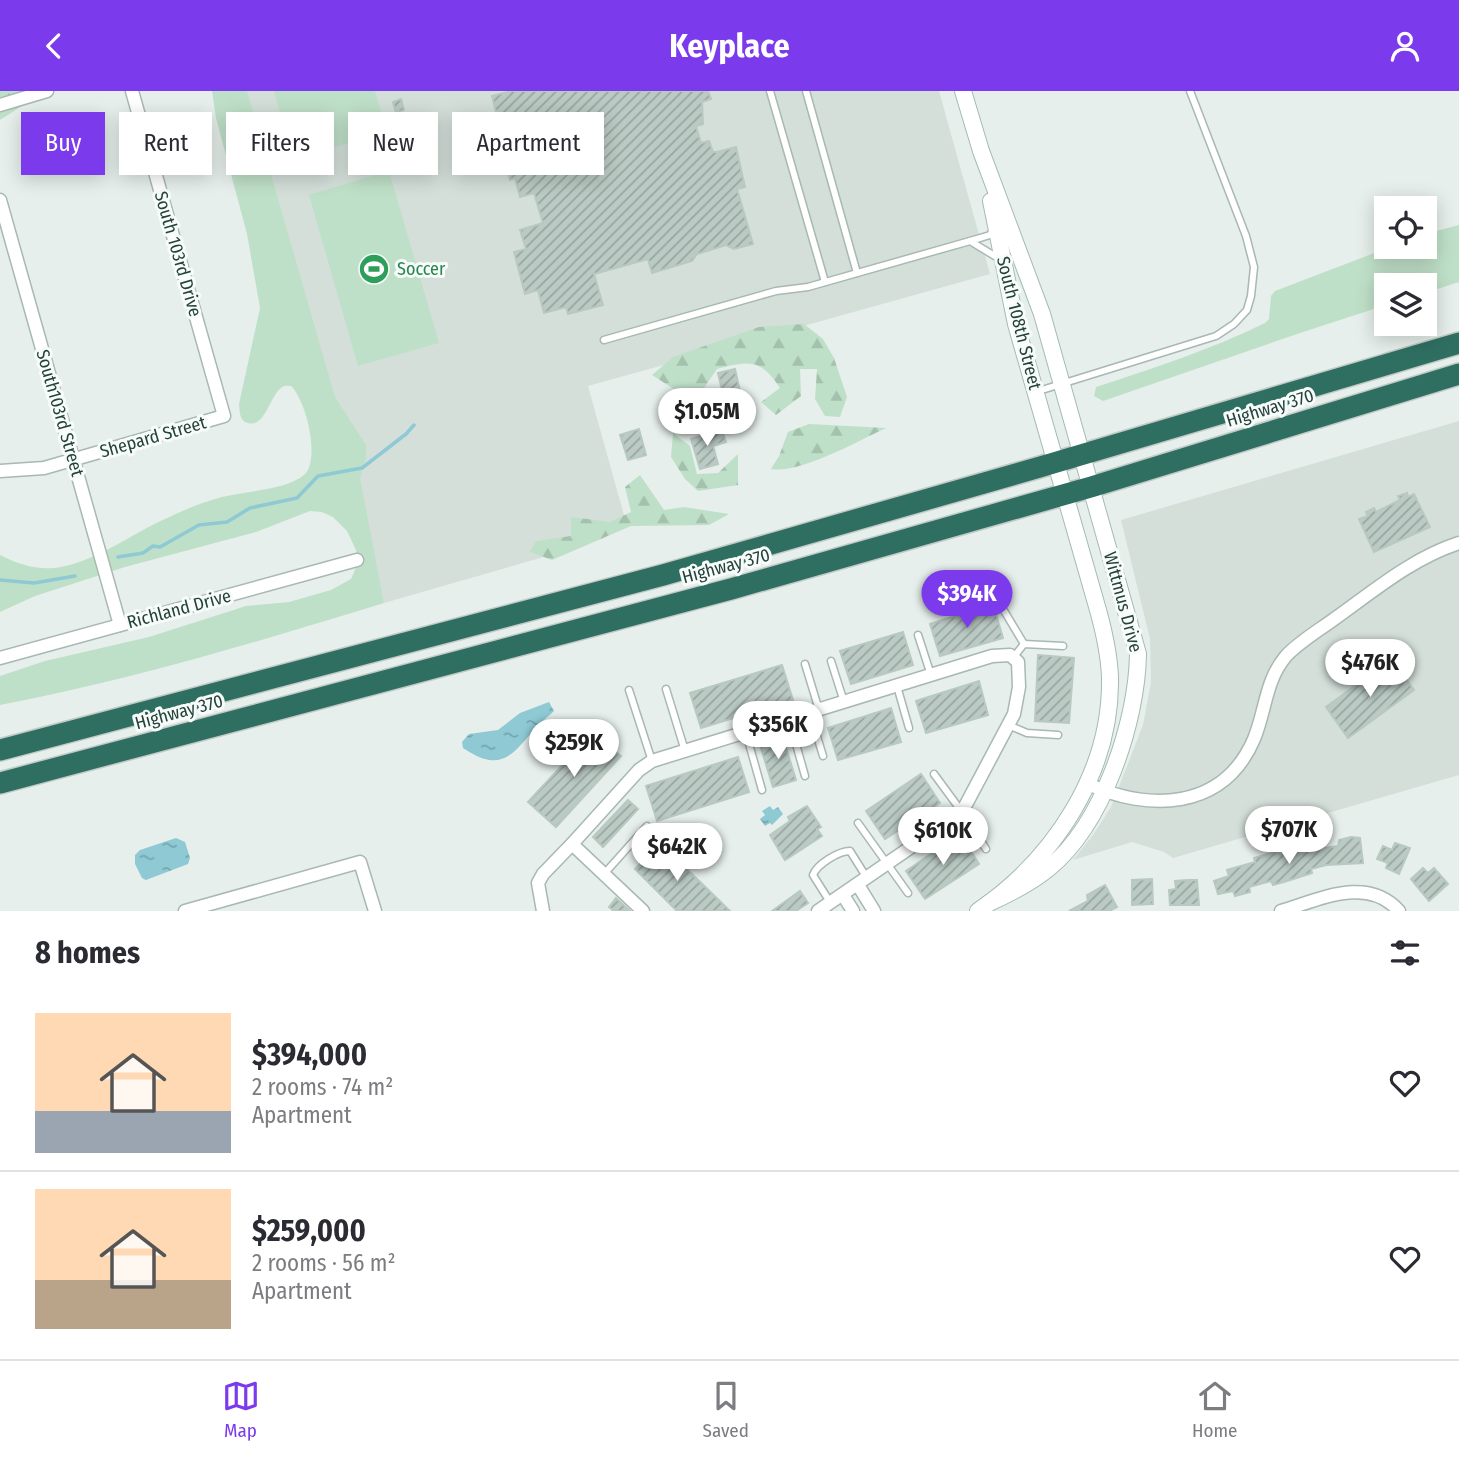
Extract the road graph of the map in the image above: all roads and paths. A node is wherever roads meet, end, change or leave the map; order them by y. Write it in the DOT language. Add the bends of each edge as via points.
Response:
graph roads {
  1 [pos="47,91"];
  2 [pos="132,91"];
  3 [pos="770,91"];
  4 [pos="806,91"];
  5 [pos="963,91"];
  6 [pos="1190,91"];
  7 [pos="0,105"];
  8 [pos="981,151"];
  9 [pos="0,200"];
  10 [pos="995,223"];
  11 [pos="5,239"];
  12 [pos="970,241"];
  13 [pos="1004,265"];
  14 [pos="857,273"];
  15 [pos="825,282"];
  16 [pos="604,340"];
  17 [pos="1459,342"];
  18 [pos="1459,374"];
  19 [pos="1062,384"];
  20 [pos="1045,389"];
  21 [pos="224,416"];
  22 [pos="1082,455"];
  23 [pos="74,460"];
  24 [pos="1056,463"];
  25 [pos="0,471"];
  26 [pos="1091,487"];
  27 [pos="1065,494"];
  28 [pos="1459,543"];
  29 [pos="357,560"];
  30 [pos="1003,609"];
  31 [pos="120,625"];
  32 [pos="918,635"];
  33 [pos="1024,644"];
  34 [pos="1063,646"];
  35 [pos="0,658"];
  36 [pos="1013,658"];
  37 [pos="831,661"];
  38 [pos="804,664"];
  39 [pos="931,675"];
  40 [pos="897,686"];
  41 [pos="666,689"];
  42 [pos="629,690"];
  43 [pos="844,702"];
  44 [pos="814,711"];
  45 [pos="789,719"];
  46 [pos="107,722"];
  47 [pos="1008,725"];
  48 [pos="909,728"];
  49 [pos="746,733"];
  50 [pos="1058,735"];
  51 [pos="0,737"];
  52 [pos="0,750"];
  53 [pos="685,751"];
  54 [pos="823,756"];
  55 [pos="652,761"];
  56 [pos="0,764"];
  57 [pos="933,774"];
  58 [pos="805,776"];
  59 [pos="0,783"];
  60 [pos="1086,783"];
  61 [pos="762,790"];
  62 [pos="1105,792"];
  63 [pos="962,812"];
  64 [pos="858,823"];
  65 [pos="648,826"];
  66 [pos="572,844"];
  67 [pos="986,849"];
  68 [pos="887,864"];
  69 [pos="604,874"];
  70 [pos="863,881"];
  71 [pos="908,893"];
  72 [pos="843,895"];
  73 [pos="831,903"];
  74 [pos="984,907"];
  75 [pos="185,911"];
  76 [pos="375,911"];
  77 [pos="542,911"];
  78 [pos="643,911"];
  79 [pos="818,911"];
  80 [pos="853,911"];
  81 [pos="874,911"];
  82 [pos="1281,911"];
  83 [pos="1399,911"];
  1 -- 7 [label="street"];
  2 -- 21 [label="street, South 103rd Drive"];
  3 -- 15 [label="lane"];
  4 -- 14 [label="lane"];
  5 -- 8 [label="street, South 108th Street"];
  6 -- 19 [label="lane" via="1246,236 1254,267 1247,310 1216,337"];
  8 -- 10 [label="street, South 108th Street"];
  8 -- 19 [label="street, South 108th Street" via="1042,314"];
  9 -- 11 [label="street, South103rd Street"];
  10 -- 12 [label="lane" via="990,235"];
  10 -- 13 [label="street, South 108th Street"];
  11 -- 23 [label="street, South103rd Street"];
  12 -- 13 [label="lane"];
  12 -- 14 [label="lane"];
  13 -- 24 [label="street, South 108th Street"];
  14 -- 15 [label="lane"];
  15 -- 16 [label="lane" via="776,291"];
  17 -- 22 [label="highway, Highway 370"];
  18 -- 26 [label="highway, Highway 370"];
  19 -- 20 [label="lane"];
  19 -- 22 [label="street, South 108th Street"];
  21 -- 23 [label="street, Shepard Street"];
  22 -- 24 [label="highway, Highway 370"];
  22 -- 26 [label="street, Wittmus Drive"];
  23 -- 25 [label="street, Shepard Street" via="44,468"];
  23 -- 31 [label="street, South103rd Street"];
  24 -- 27 [label="street, South 108th Street"];
  24 -- 46 [label="highway, Highway 370" via="676,572"];
  26 -- 27 [label="highway, Highway 370"];
  26 -- 62 [label="street, Wittmus Drive" via="1138,654 1138,684"];
  27 -- 59 [label="highway, Highway 370" via="731,589"];
  27 -- 60 [label="street, Wittmus Drive" via="1106,639 1110,676 1109,707 1094,769"];
  28 -- 62 [label="street" via="1412,564 1287,655 1266,690 1250,748 1239,765 1212,788 1159,803"];
  29 -- 31 [label="street, Richland Drive"];
  30 -- 33 [label="lane"];
  31 -- 35 [label="street, Richland Drive"];
  32 -- 39 [label="lane"];
  33 -- 34 [label="lane"];
  33 -- 36 [label="lane"];
  36 -- 39 [label="street" via="992,656"];
  36 -- 47 [label="street" via="1018,662 1019,687"];
  37 -- 43 [label="lane"];
  38 -- 44 [label="lane"];
  39 -- 40 [label="street"];
  40 -- 43 [label="street"];
  40 -- 48 [label="lane"];
  41 -- 53 [label="lane"];
  42 -- 55 [label="lane"];
  43 -- 44 [label="street"];
  44 -- 45 [label="street"];
  44 -- 54 [label="lane"];
  45 -- 49 [label="street"];
  45 -- 58 [label="lane"];
  46 -- 51 [label="highway"];
  46 -- 52 [label="highway, Highway 370"];
  46 -- 56 [label="highway"];
  47 -- 50 [label="lane" via="1027,733"];
  47 -- 63 [label="street"];
  49 -- 53 [label="street"];
  49 -- 61 [label="lane"];
  53 -- 55 [label="street"];
  55 -- 66 [label="street"];
  57 -- 63 [label="lane"];
  60 -- 62 [label="street"];
  60 -- 74 [label="street, Wittmus Drive" via="1042,855"];
  62 -- 74 [label="street, Wittmus Drive" via="1078,837 1052,866"];
  63 -- 67 [label="lane"];
  63 -- 68 [label="street"];
  64 -- 68 [label="lane"];
  65 -- 69 [label="lane"];
  66 -- 69 [label="street"];
  66 -- 77 [label="street" via="542,874 538,883"];
  68 -- 70 [label="street"];
  68 -- 71 [label="lane"];
  69 -- 78 [label="street"];
  70 -- 72 [label="street"];
  70 -- 73 [label="lane" via="850,851 815,869 813,875"];
  70 -- 81 [label="street"];
  72 -- 73 [label="street"];
  72 -- 80 [label="street"];
  73 -- 79 [label="street"];
  75 -- 76 [label="street" via="360,862"];
  82 -- 83 [label="street" via="1363,891 1378,895"];
}
